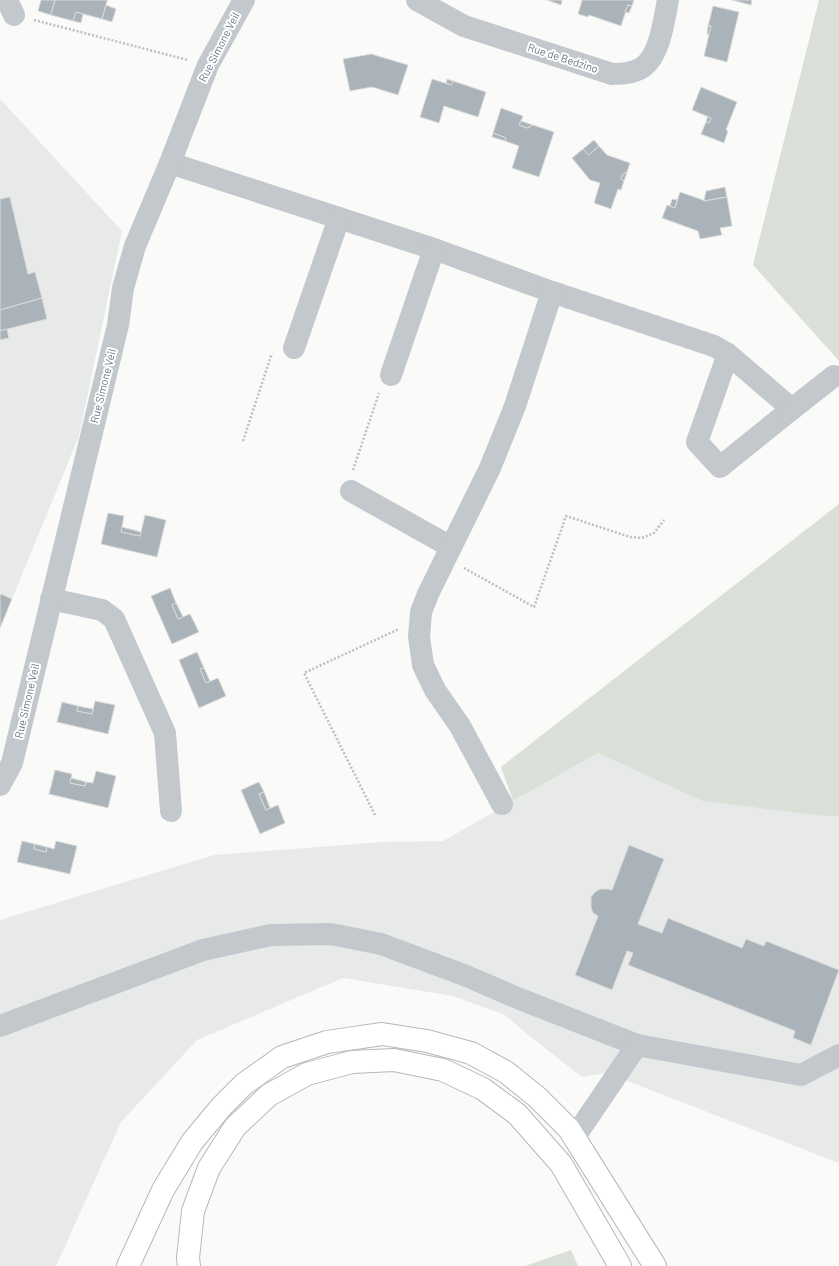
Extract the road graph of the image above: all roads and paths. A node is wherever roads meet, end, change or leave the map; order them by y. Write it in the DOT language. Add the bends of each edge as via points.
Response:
graph roads {
  1 [pos="244,0"];
  2 [pos="417,0"];
  3 [pos="668,0"];
  4 [pos="10,8"];
  5 [pos="208,65"];
  6 [pos="170,163"];
  7 [pos="339,218"];
  8 [pos="434,249"];
  9 [pos="552,292"];
  10 [pos="294,348"];
  11 [pos="728,354"];
  12 [pos="391,375"];
  13 [pos="834,376"];
  14 [pos="792,409"];
  15 [pos="243,441"];
  16 [pos="351,491"];
  17 [pos="664,520"];
  18 [pos="448,552"];
  19 [pos="51,599"];
  20 [pos="421,618"];
  21 [pos="0,785"];
  22 [pos="502,804"];
  23 [pos="171,811"];
  24 [pos="376,815"];
  25 [pos="0,1026"];
  26 [pos="637,1045"];
  27 [pos="839,1055"];
  28 [pos="574,1138"];
  29 [pos="128,1266"];
  30 [pos="188,1266"];
  31 [pos="620,1266"];
  32 [pos="655,1266"];
  1 -- 5 [label="street, Rue Simone Veil"];
  2 -- 3 [label="street, Rue de Bedzino" via="464,26 612,74 643,68 654,54"];
  4 -- 5 [label="path"];
  5 -- 6 [label="street, Rue Simone Veil"];
  6 -- 7 [label="street"];
  6 -- 19 [label="street, Rue Simone Veil" via="135,246"];
  7 -- 8 [label="street"];
  7 -- 10 [label="street"];
  8 -- 9 [label="street"];
  8 -- 12 [label="street"];
  9 -- 11 [label="street" via="714,346"];
  9 -- 18 [label="street" via="515,406 490,468"];
  10 -- 15 [label="path" via="284,346 271,356"];
  11 -- 14 [label="street"];
  11 -- 14 [label="street" via="697,442 720,467"];
  12 -- 16 [label="path" via="383,382 353,469"];
  13 -- 14 [label="street"];
  16 -- 18 [label="street"];
  17 -- 18 [label="path" via="654,533 642,538 630,537 566,516 534,607"];
  18 -- 20 [label="street" via="428,594"];
  19 -- 21 [label="street, Rue Simone Veil" via="12,763"];
  19 -- 23 [label="street" via="102,610 114,619 165,733"];
  20 -- 22 [label="street" via="419,637 423,665 435,690 460,726"];
  20 -- 24 [label="path" via="304,673"];
  25 -- 26 [label="street" via="203,950 271,935 331,934 381,944"];
  26 -- 27 [label="street" via="801,1075"];
  26 -- 28 [label="street"];
  28 -- 29 [label="highway" via="569,1129 538,1097 506,1072 471,1053 427,1040 382,1034 327,1042 282,1057 244,1084 222,1106 192,1142 163,1190"];
  28 -- 32 [label="highway"];
  30 -- 31 [label="highway" via="193,1211 209,1168 235,1127 269,1095 307,1074 352,1062 394,1060 443,1070 483,1089 517,1114 561,1164"];
}
